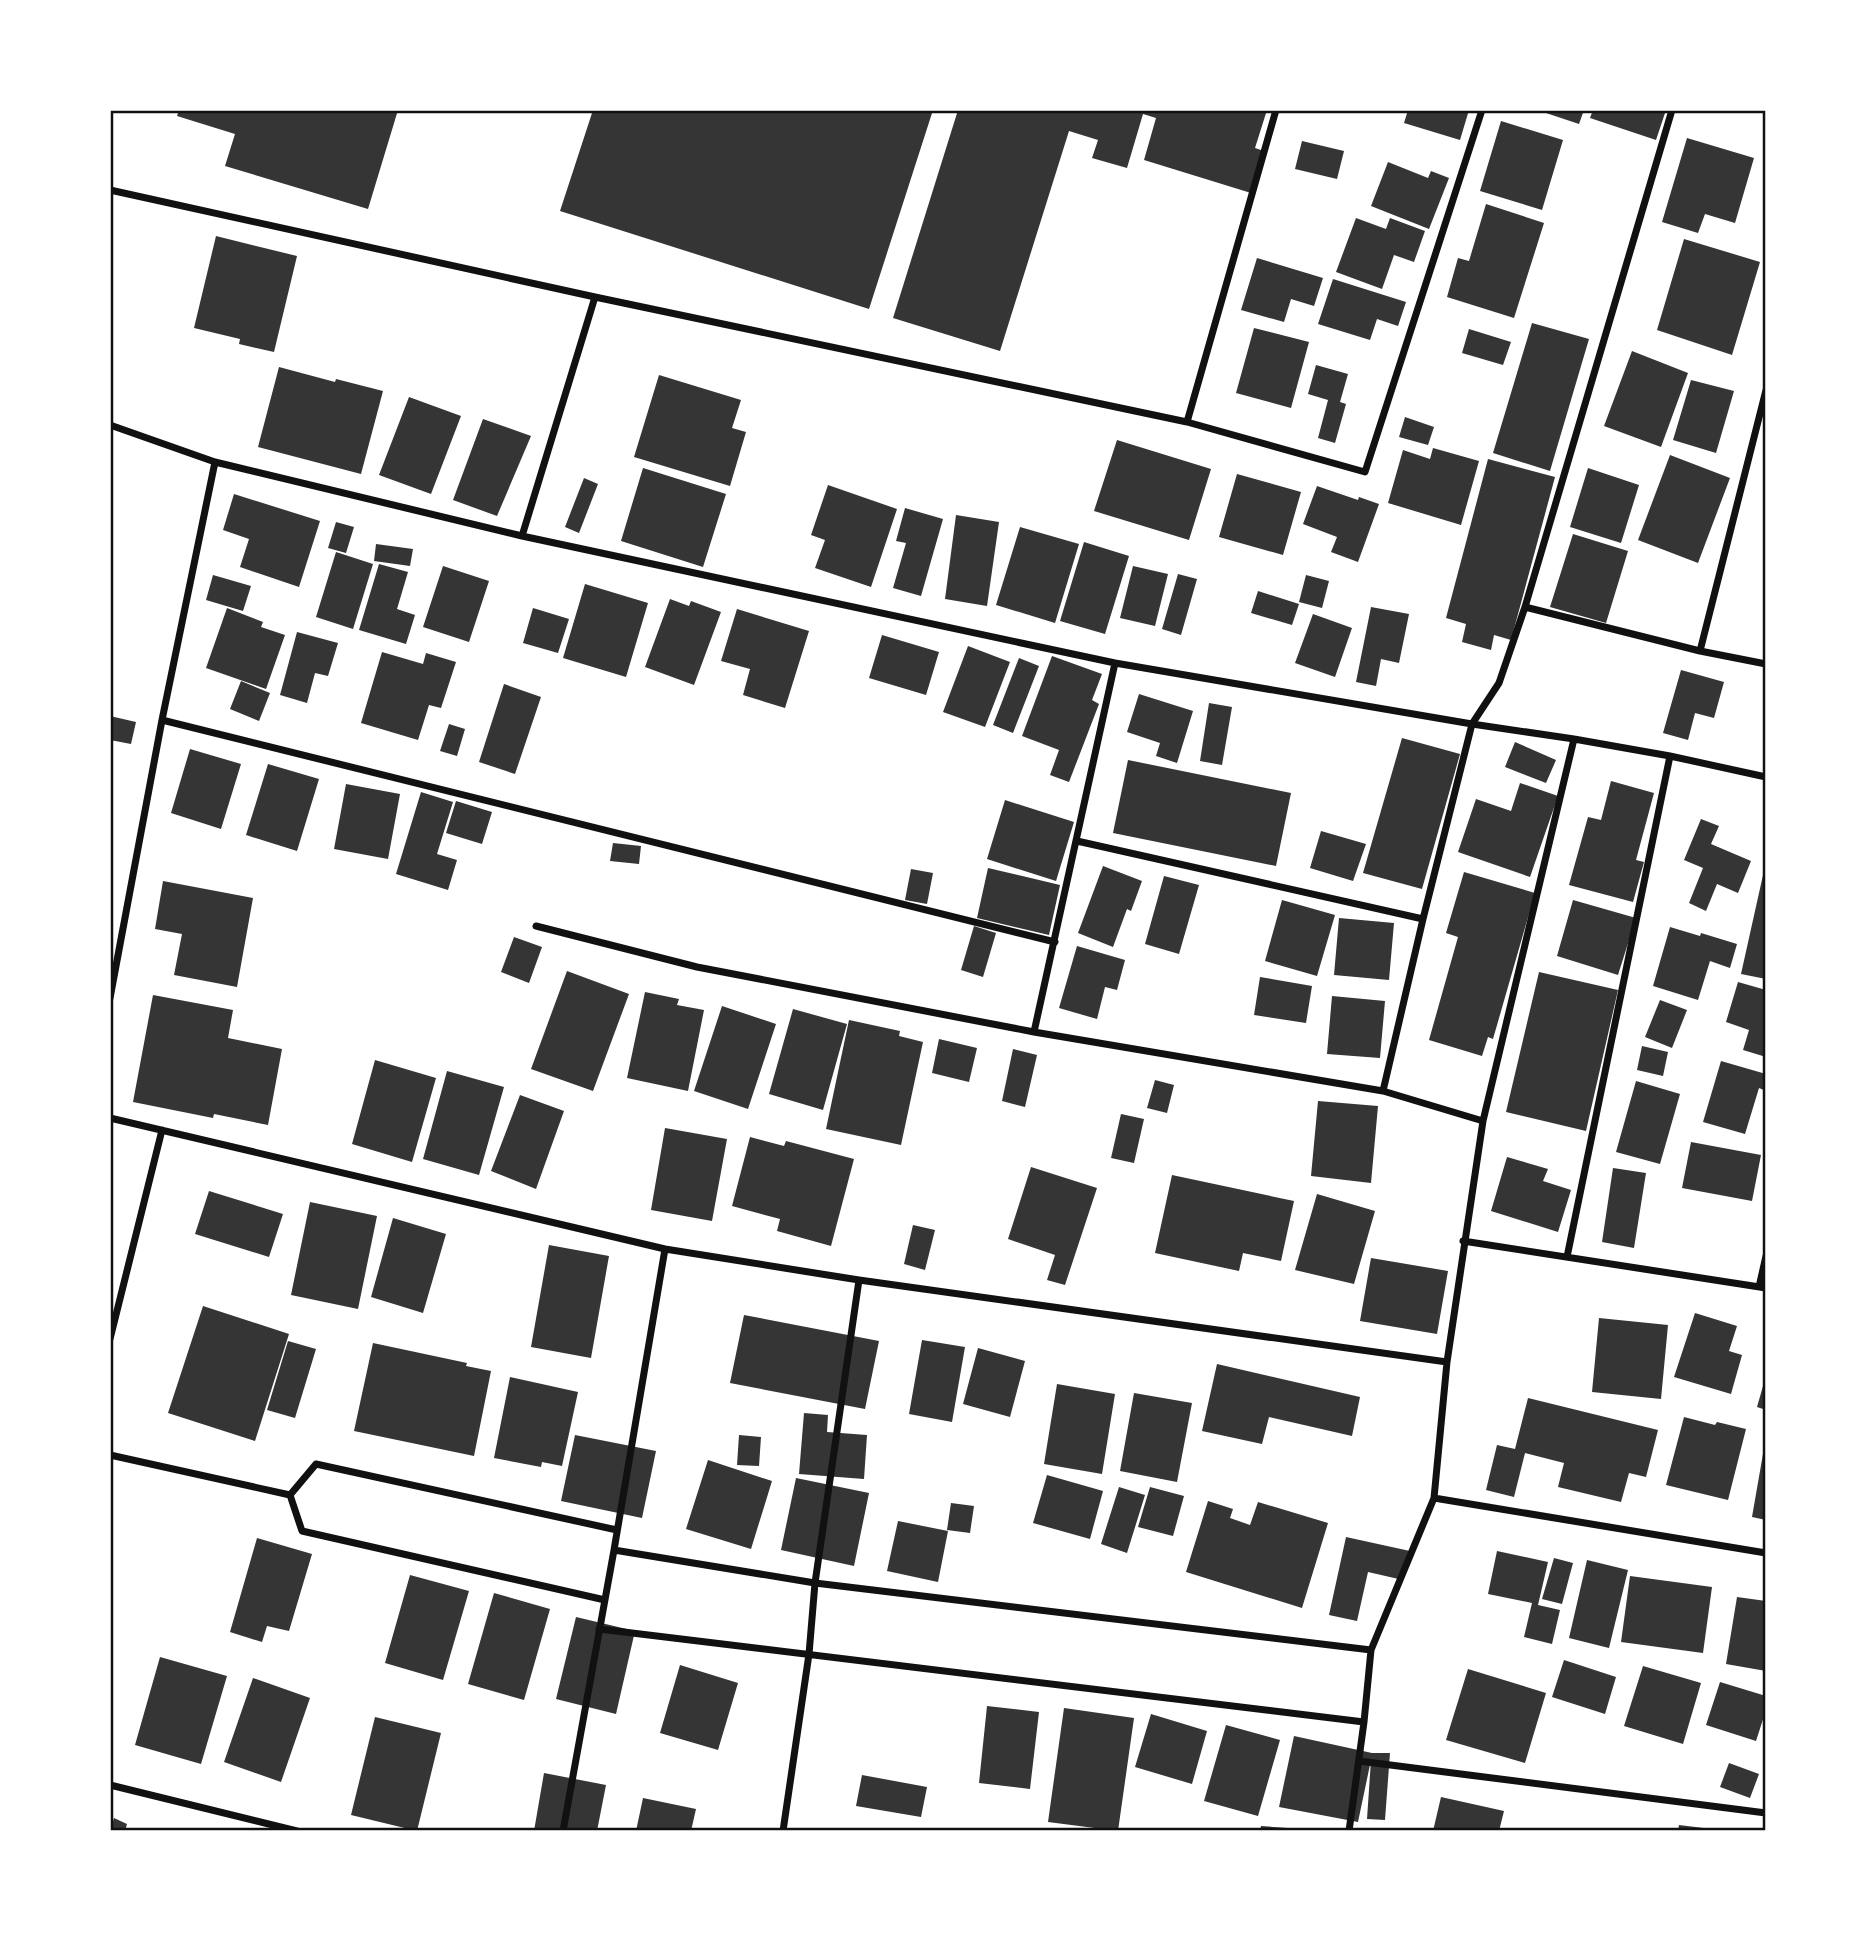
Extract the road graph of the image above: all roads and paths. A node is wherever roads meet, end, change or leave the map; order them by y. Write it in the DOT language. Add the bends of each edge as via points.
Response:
graph roads {
  1 [pos="1276,110"];
  2 [pos="1482,110"];
  3 [pos="1672,110"];
  4 [pos="110,190"];
  5 [pos="595,297"];
  6 [pos="1766,390"];
  7 [pos="1187,422"];
  8 [pos="110,425"];
  9 [pos="215,462"];
  10 [pos="522,536"];
  11 [pos="1525,607"];
  12 [pos="1700,651"];
  13 [pos="1115,663"];
  14 [pos="1766,664"];
  15 [pos="162,720"];
  16 [pos="1472,724"];
  17 [pos="1574,739"];
  18 [pos="1670,756"];
  19 [pos="1766,778"];
  20 [pos="1077,841"];
  21 [pos="1423,919"];
  22 [pos="536,926"];
  23 [pos="1055,942"];
  24 [pos="110,998"];
  25 [pos="1034,1032"];
  26 [pos="1383,1091"];
  27 [pos="110,1118"];
  28 [pos="1483,1121"];
  29 [pos="162,1130"];
  30 [pos="1464,1241"];
  31 [pos="665,1249"];
  32 [pos="1766,1256"];
  33 [pos="1567,1257"];
  34 [pos="859,1280"];
  35 [pos="1762,1288"];
  36 [pos="110,1339"];
  37 [pos="1447,1362"];
  38 [pos="110,1455"];
  39 [pos="290,1495"];
  40 [pos="1434,1498"];
  41 [pos="617,1530"];
  42 [pos="614,1550"];
  43 [pos="1766,1553"];
  44 [pos="815,1583"];
  45 [pos="605,1600"];
  46 [pos="599,1629"];
  47 [pos="1371,1650"];
  48 [pos="809,1654"];
  49 [pos="1364,1722"];
  50 [pos="1359,1761"];
  51 [pos="110,1785"];
  52 [pos="1766,1813"];
  53 [pos="297,1831"];
  54 [pos="563,1831"];
  55 [pos="783,1831"];
  56 [pos="1349,1831"];
  1 -- 7 [label="street"];
  2 -- 7 [label="street" via="1365,472"];
  3 -- 11 [label="street"];
  4 -- 5 [label="street"];
  5 -- 7 [label="street"];
  5 -- 10 [label="street"];
  6 -- 12 [label="street"];
  8 -- 9 [label="street"];
  9 -- 10 [label="street"];
  9 -- 15 [label="street"];
  10 -- 13 [label="street"];
  11 -- 12 [label="street"];
  11 -- 16 [label="street" via="1499,683"];
  12 -- 14 [label="street"];
  13 -- 16 [label="street"];
  13 -- 20 [label="street"];
  15 -- 23 [label="street"];
  15 -- 24 [label="street"];
  16 -- 17 [label="street"];
  16 -- 21 [label="street"];
  17 -- 18 [label="street"];
  17 -- 28 [label="street"];
  18 -- 19 [label="street"];
  18 -- 33 [label="street"];
  20 -- 21 [label="street"];
  20 -- 23 [label="street"];
  21 -- 26 [label="street"];
  22 -- 25 [label="street" via="697,967"];
  23 -- 25 [label="street"];
  25 -- 26 [label="street"];
  26 -- 28 [label="street"];
  27 -- 29 [label="street"];
  28 -- 30 [label="street"];
  29 -- 31 [label="street"];
  29 -- 36 [label="street"];
  30 -- 33 [label="street"];
  30 -- 37 [label="street"];
  31 -- 34 [label="street"];
  31 -- 41 [label="street"];
  32 -- 35 [label="street"];
  33 -- 35 [label="street"];
  34 -- 37 [label="street"];
  34 -- 44 [label="street"];
  37 -- 40 [label="street"];
  38 -- 39 [label="street"];
  39 -- 41 [label="street" via="316,1464"];
  39 -- 45 [label="street" via="302,1531"];
  40 -- 43 [label="street"];
  40 -- 47 [label="street"];
  41 -- 42 [label="street"];
  42 -- 44 [label="street"];
  42 -- 45 [label="street"];
  44 -- 47 [label="street"];
  44 -- 48 [label="street"];
  45 -- 46 [label="street"];
  46 -- 48 [label="street"];
  46 -- 54 [label="street"];
  47 -- 49 [label="street"];
  48 -- 49 [label="street"];
  48 -- 55 [label="street"];
  49 -- 50 [label="street"];
  50 -- 52 [label="street"];
  50 -- 56 [label="street"];
  51 -- 53 [label="street"];
}
